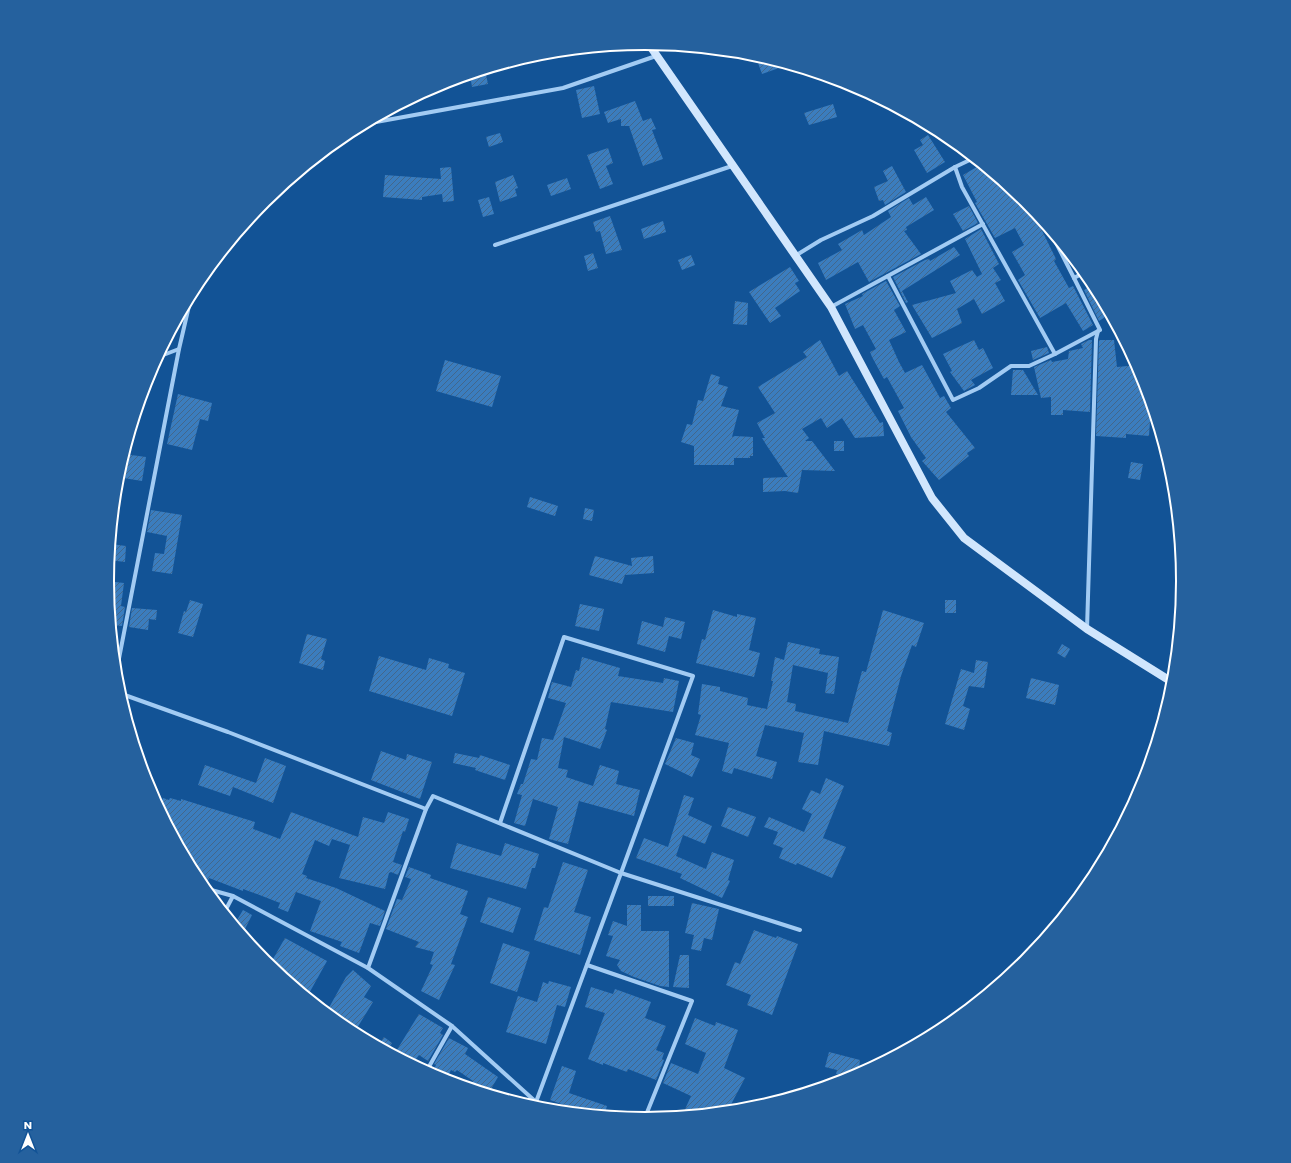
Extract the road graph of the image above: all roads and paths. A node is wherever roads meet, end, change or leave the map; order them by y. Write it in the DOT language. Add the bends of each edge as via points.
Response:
graph roads {
  1 [pos="652,50"];
  2 [pos="656,56"];
  3 [pos="379,121"];
  4 [pos="969,160"];
  5 [pos="732,166"];
  6 [pos="954,167"];
  7 [pos="983,224"];
  8 [pos="495,245"];
  9 [pos="1058,247"];
  10 [pos="795,256"];
  11 [pos="1079,275"];
  12 [pos="888,276"];
  13 [pos="1074,278"];
  14 [pos="830,307"];
  15 [pos="188,312"];
  16 [pos="1098,331"];
  17 [pos="179,349"];
  18 [pos="165,354"];
  19 [pos="1055,354"];
  20 [pos="1087,629"];
  21 [pos="120,655"];
  22 [pos="1168,679"];
  23 [pos="127,696"];
  24 [pos="426,809"];
  25 [pos="500,824"];
  26 [pos="621,873"];
  27 [pos="214,891"];
  28 [pos="233,896"];
  29 [pos="227,908"];
  30 [pos="800,930"];
  31 [pos="587,965"];
  32 [pos="368,968"];
  33 [pos="452,1026"];
  34 [pos="429,1067"];
  35 [pos="536,1102"];
  36 [pos="647,1113"];
  1 -- 2 [label="main road"];
  2 -- 3 [label="street" via="563,88"];
  2 -- 5 [label="main road"];
  4 -- 6 [label="street"];
  5 -- 8 [label="street"];
  5 -- 10 [label="main road"];
  6 -- 7 [label="street"];
  6 -- 10 [label="street" via="873,216 821,240"];
  7 -- 12 [label="street"];
  7 -- 19 [label="street"];
  9 -- 13 [label="street"];
  10 -- 14 [label="main road"];
  11 -- 13 [label="street"];
  12 -- 14 [label="street"];
  12 -- 19 [label="street" via="953,400 979,388 1011,366 1029,366"];
  13 -- 16 [label="street" via="1100,330"];
  14 -- 20 [label="main road" via="932,498 964,538"];
  15 -- 17 [label="street"];
  16 -- 19 [label="street"];
  16 -- 20 [label="street"];
  17 -- 18 [label="street"];
  17 -- 21 [label="street"];
  20 -- 22 [label="main road"];
  23 -- 24 [label="street"];
  24 -- 25 [label="street" via="433,796"];
  24 -- 32 [label="street"];
  25 -- 26 [label="street"];
  25 -- 26 [label="street" via="564,637 692,676"];
  26 -- 30 [label="street"];
  26 -- 31 [label="street"];
  27 -- 28 [label="street"];
  28 -- 29 [label="street"];
  28 -- 32 [label="street"];
  31 -- 35 [label="street"];
  31 -- 36 [label="street" via="692,1001"];
  32 -- 33 [label="street"];
  33 -- 34 [label="street"];
  33 -- 35 [label="street"];
}
